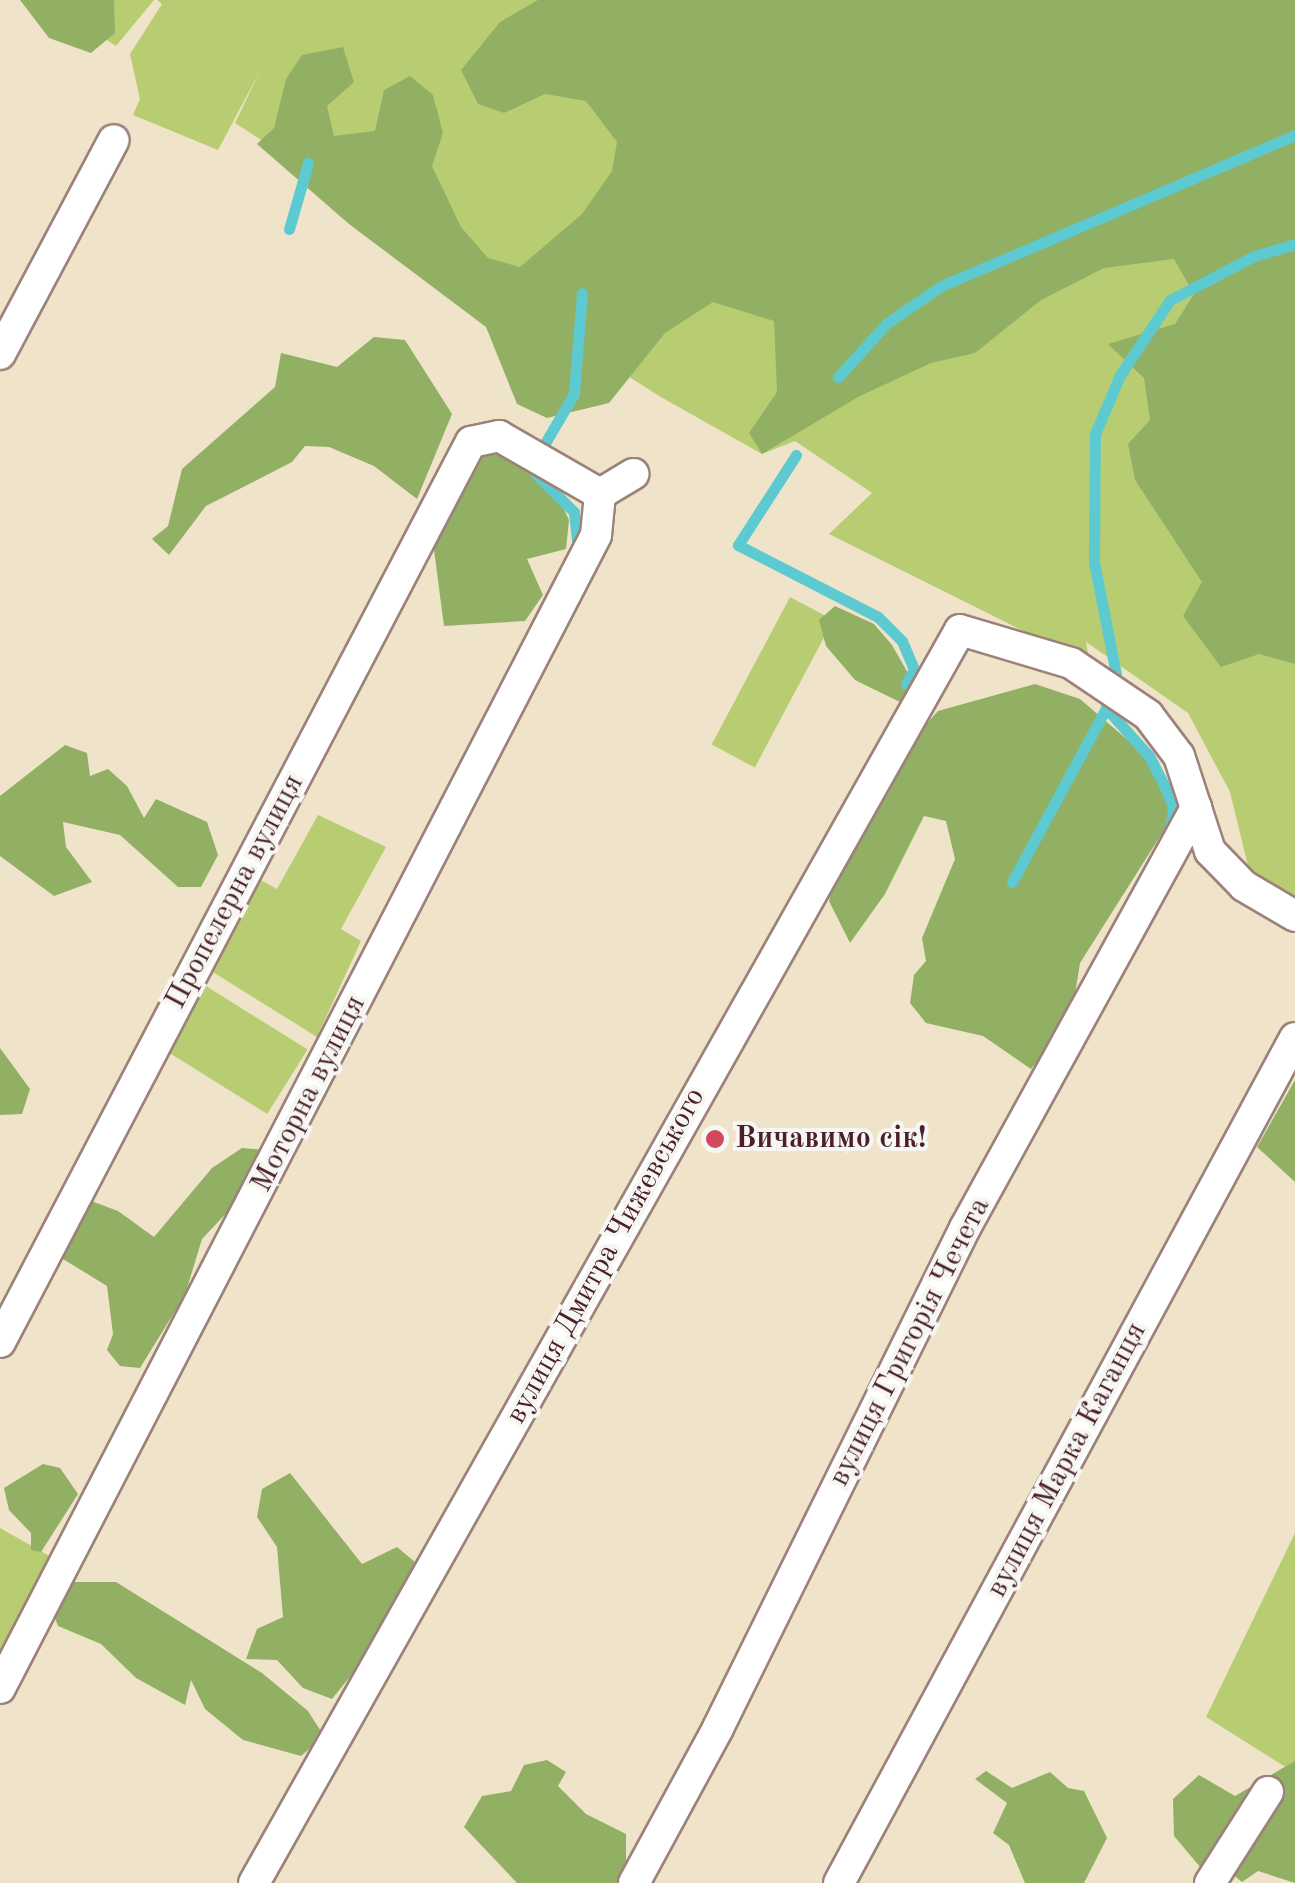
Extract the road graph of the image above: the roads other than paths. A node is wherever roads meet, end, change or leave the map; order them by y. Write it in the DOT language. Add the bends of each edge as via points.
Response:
graph roads {
  1 [pos="114,140"];
  2 [pos="0,354"];
  3 [pos="632,474"];
  4 [pos="600,494"];
  5 [pos="1196,807"];
  6 [pos="1295,916"];
  7 [pos="1295,1038"];
  8 [pos="0,1342"];
  9 [pos="0,1688"];
  10 [pos="1268,1792"];
  11 [pos="254,1883"];
  12 [pos="634,1883"];
  13 [pos="839,1883"];
  14 [pos="1210,1883"];
  1 -- 2 [label="street"];
  3 -- 4 [label="street"];
  4 -- 8 [label="street, Пропелерна вулиця" via="498,436 471,442"];
  4 -- 9 [label="street, Моторна вулиця" via="596,535"];
  5 -- 6 [label="street" via="1210,851 1244,886"];
  5 -- 11 [label="street, вулиця Дмитра Чижевського" via="1180,756 1148,715 1071,663 960,630"];
  5 -- 12 [label="street, вулиця Григорія Чечета" via="965,1228 718,1728"];
  7 -- 13 [label="street, вулиця Марка Каганця"];
  10 -- 14 [label="street"];
}
